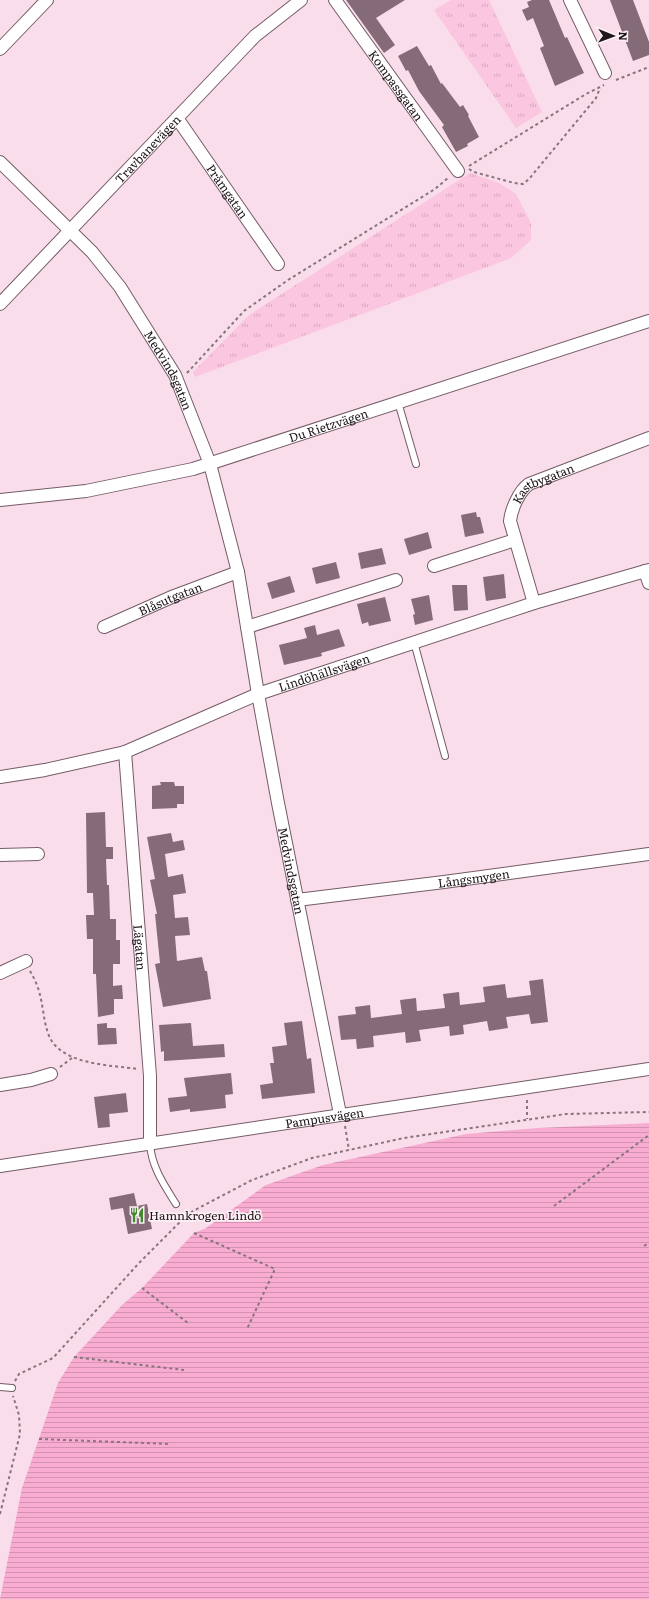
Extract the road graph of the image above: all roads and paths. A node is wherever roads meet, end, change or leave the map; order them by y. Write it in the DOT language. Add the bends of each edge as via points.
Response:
graph roads {
  1 [pos="47,0"];
  2 [pos="302,0"];
  3 [pos="335,0"];
  4 [pos="570,0"];
  5 [pos="0,49"];
  6 [pos="649,67"];
  7 [pos="607,80"];
  8 [pos="600,87"];
  9 [pos="177,118"];
  10 [pos="0,162"];
  11 [pos="458,171"];
  12 [pos="71,230"];
  13 [pos="278,264"];
  14 [pos="0,304"];
  15 [pos="649,321"];
  16 [pos="178,382"];
  17 [pos="398,402"];
  18 [pos="649,438"];
  19 [pos="210,464"];
  20 [pos="416,464"];
  21 [pos="0,500"];
  22 [pos="516,540"];
  23 [pos="434,566"];
  24 [pos="647,570"];
  25 [pos="238,572"];
  26 [pos="396,580"];
  27 [pos="649,583"];
  28 [pos="534,603"];
  29 [pos="104,627"];
  30 [pos="247,627"];
  31 [pos="414,642"];
  32 [pos="258,694"];
  33 [pos="125,752"];
  34 [pos="445,756"];
  35 [pos="0,776"];
  36 [pos="38,854"];
  37 [pos="649,854"];
  38 [pos="0,855"];
  39 [pos="297,900"];
  40 [pos="26,961"];
  41 [pos="0,973"];
  42 [pos="72,1058"];
  43 [pos="649,1069"];
  44 [pos="149,1070"];
  45 [pos="51,1074"];
  46 [pos="0,1085"];
  47 [pos="527,1087"];
  48 [pos="649,1112"];
  49 [pos="340,1114"];
  50 [pos="527,1119"];
  51 [pos="649,1135"];
  52 [pos="150,1143"];
  53 [pos="349,1150"];
  54 [pos="0,1166"];
  55 [pos="176,1204"];
  56 [pos="554,1206"];
  57 [pos="194,1233"];
  58 [pos="649,1243"];
  59 [pos="644,1246"];
  60 [pos="142,1288"];
  61 [pos="188,1323"];
  62 [pos="247,1329"];
  63 [pos="74,1357"];
  64 [pos="184,1370"];
  65 [pos="0,1387"];
  66 [pos="12,1388"];
  67 [pos="39,1439"];
  68 [pos="171,1444"];
  69 [pos="0,1514"];
  1 -- 5 [label="street"];
  2 -- 9 [label="street, Travbanevägen" via="255,36"];
  3 -- 11 [label="street, Kompassgatan"];
  4 -- 7 [label="street"];
  6 -- 7 [label="path"];
  7 -- 8 [label="path"];
  8 -- 8 [label="path" via="596,98 585,113 523,184 466,168"];
  9 -- 12 [label="street, Travbanevägen"];
  9 -- 13 [label="street, Pråmgatan"];
  10 -- 12 [label="street, Medvindsgatan"];
  11 -- 16 [label="path" via="435,189 288,280 244,311"];
  12 -- 14 [label="street, Travbanevägen"];
  12 -- 16 [label="street, Medvindsgatan" via="120,287"];
  15 -- 17 [label="street, Du Rietzvägen"];
  16 -- 19 [label="street, Medvindsgatan"];
  17 -- 19 [label="street, Du Rietzvägen"];
  17 -- 20 [label="lane"];
  18 -- 22 [label="street, Kastbygatan" via="529,484 524,488 511,514 510,522"];
  19 -- 21 [label="street, Du Rietzvägen" via="86,491"];
  19 -- 25 [label="street, Medvindsgatan"];
  22 -- 23 [label="street"];
  22 -- 28 [label="street, Kastbygatan"];
  24 -- 27 [label="street"];
  24 -- 28 [label="street, Lindöhällsvägen"];
  25 -- 29 [label="street, Blåsutgatan" via="174,596"];
  25 -- 30 [label="street, Medvindsgatan"];
  26 -- 30 [label="street"];
  28 -- 31 [label="street, Lindöhällsvägen"];
  30 -- 32 [label="street, Medvindsgatan"];
  31 -- 32 [label="street, Lindöhällsvägen"];
  31 -- 34 [label="lane"];
  32 -- 33 [label="street, Lindöhällsvägen"];
  32 -- 39 [label="street, Medvindsgatan"];
  33 -- 35 [label="street, Lindöhällsvägen" via="45,770"];
  33 -- 44 [label="street, Lägatan"];
  36 -- 38 [label="street"];
  37 -- 39 [label="street, Långsmygen"];
  39 -- 49 [label="street, Medvindsgatan"];
  40 -- 41 [label="street"];
  40 -- 42 [label="path" via="38,989 52,1044"];
  42 -- 44 [label="path" via="91,1063"];
  42 -- 45 [label="path"];
  43 -- 47 [label="street, Pampusvägen"];
  44 -- 52 [label="street, Lägatan"];
  45 -- 46 [label="street"];
  47 -- 49 [label="street, Pampusvägen"];
  47 -- 50 [label="path"];
  48 -- 50 [label="path" via="566,1114"];
  49 -- 52 [label="street, Pampusvägen"];
  49 -- 53 [label="path"];
  50 -- 53 [label="path" via="404,1138"];
  51 -- 56 [label="path"];
  52 -- 54 [label="street, Pampusvägen"];
  52 -- 55 [label="lane" via="158,1175"];
  53 -- 66 [label="path" via="312,1158 252,1180 184,1218 53,1358 19,1374"];
  57 -- 62 [label="path" via="275,1269"];
  58 -- 59 [label="path"];
  60 -- 61 [label="path"];
  63 -- 64 [label="path"];
  65 -- 66 [label="lane"];
  66 -- 69 [label="path" via="19,1415 20,1434"];
  67 -- 68 [label="path"];
}
